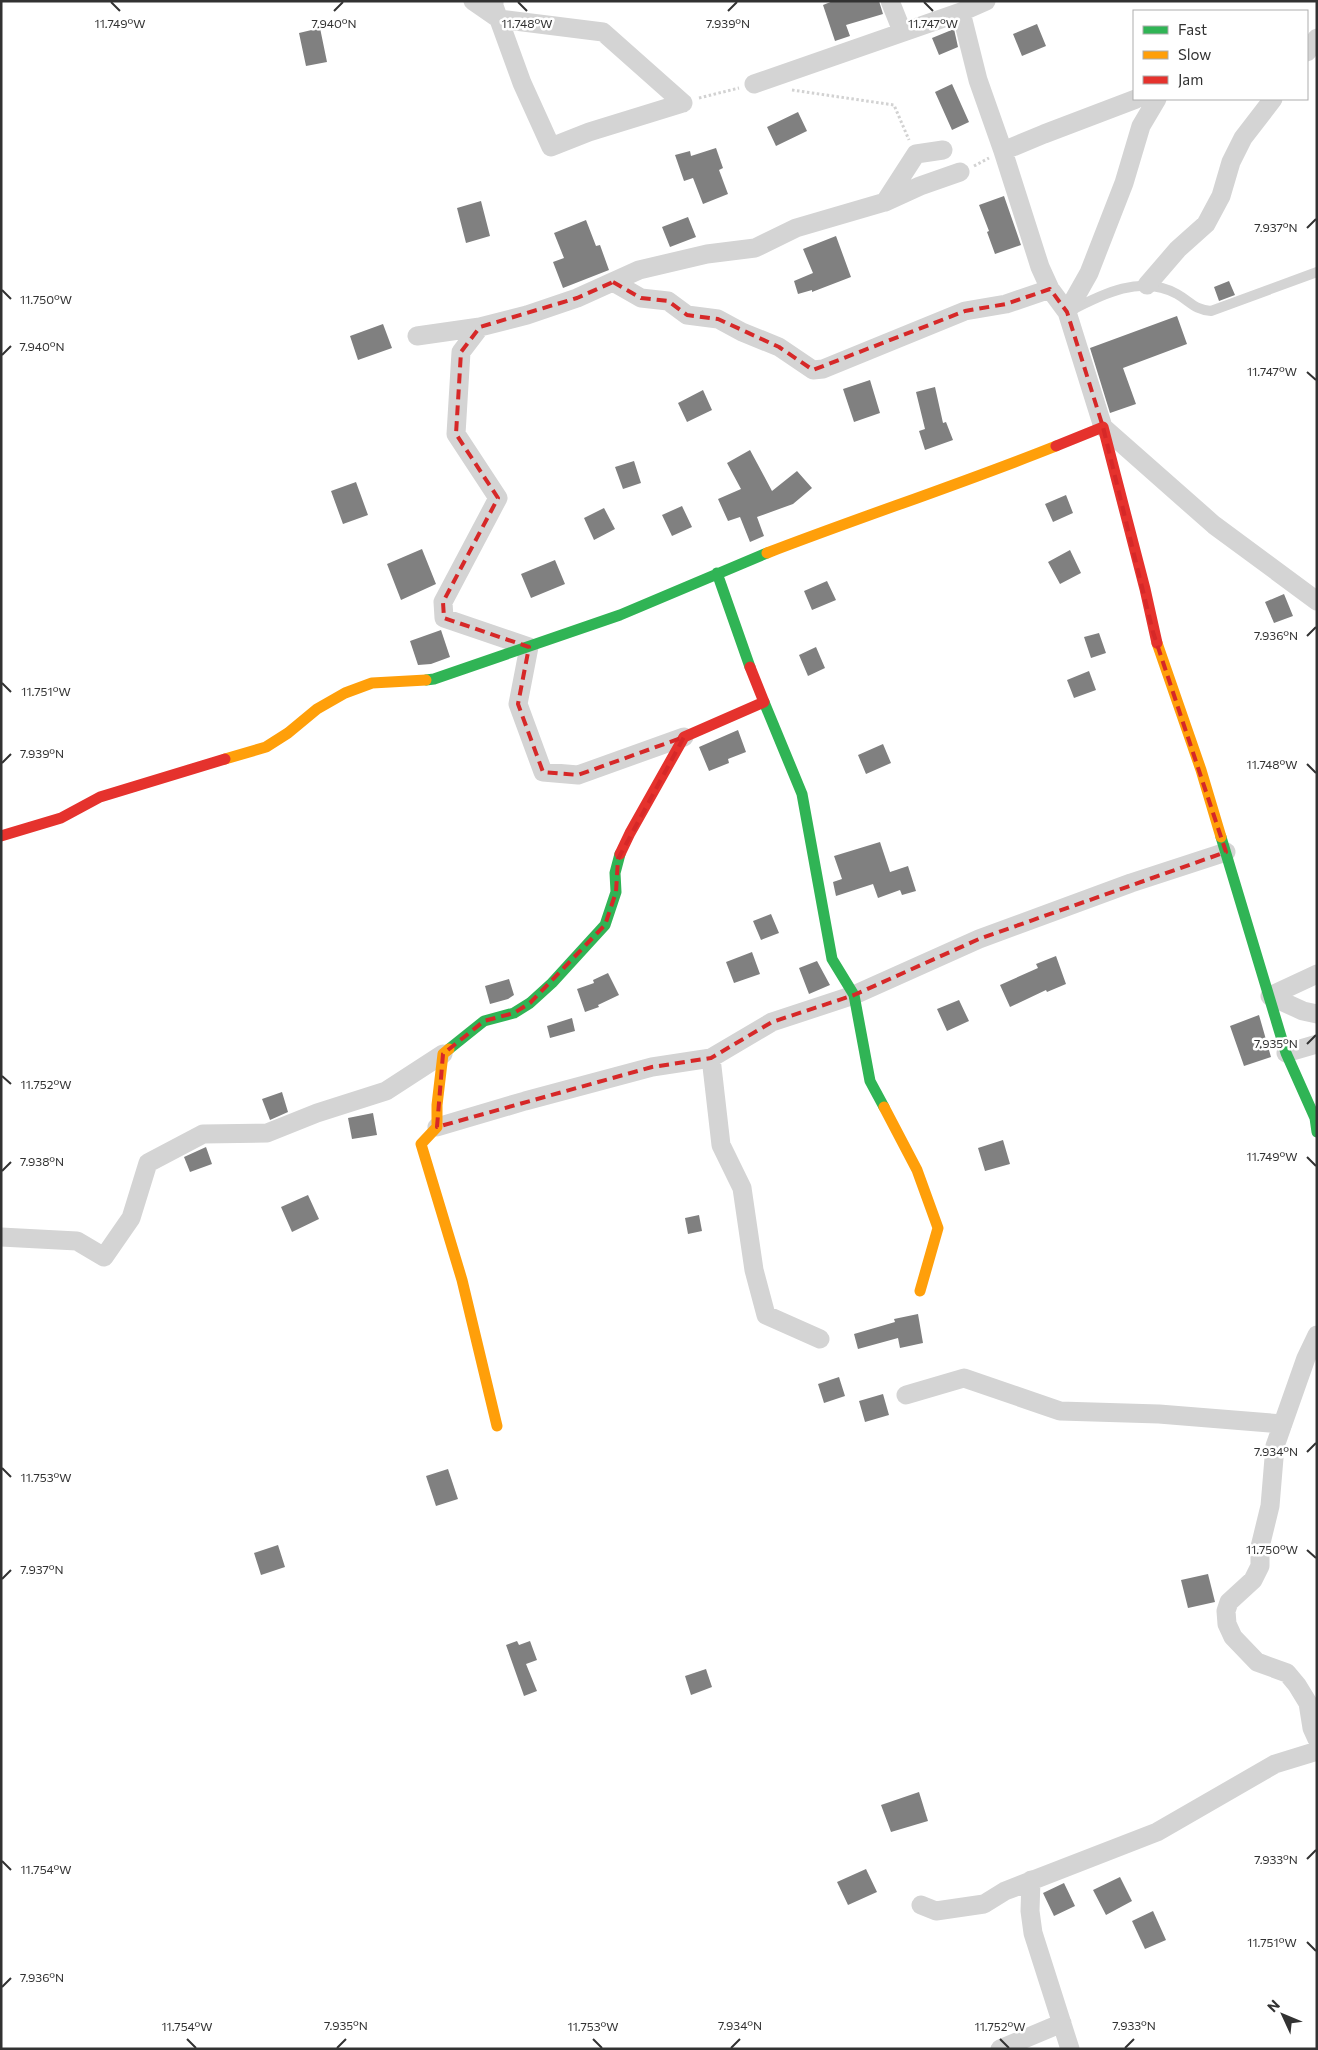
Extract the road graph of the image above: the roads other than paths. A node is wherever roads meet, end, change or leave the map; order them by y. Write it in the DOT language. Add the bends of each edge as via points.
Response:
graph roads {
  1 [pos="473,1"];
  2 [pos="890,1"];
  3 [pos="986,1"];
  4 [pos="496,10"];
  5 [pos="961,12"];
  6 [pos="902,31"];
  7 [pos="1317,38"];
  8 [pos="1308,51"];
  9 [pos="754,84"];
  10 [pos="1133,100"];
  11 [pos="1156,100"];
  12 [pos="1271,100"];
  13 [pos="943,150"];
  14 [pos="1003,151"];
  15 [pos="960,172"];
  16 [pos="885,202"];
  17 [pos="1317,272"];
  18 [pos="613,282"];
  19 [pos="1147,285"];
  20 [pos="1050,289"];
  21 [pos="1067,312"];
  22 [pos="480,327"];
  23 [pos="417,336"];
  24 [pos="1103,427"];
  25 [pos="717,573"];
  26 [pos="1317,601"];
  27 [pos="528,647"];
  28 [pos="764,702"];
  29 [pos="684,737"];
  30 [pos="1,836"];
  31 [pos="1226,852"];
  32 [pos="1317,974"];
  33 [pos="854,995"];
  34 [pos="1270,996"];
  35 [pos="1317,1014"];
  36 [pos="1317,1044"];
  37 [pos="1286,1053"];
  38 [pos="443,1054"];
  39 [pos="711,1058"];
  40 [pos="1316,1118"];
  41 [pos="437,1128"];
  42 [pos="1317,1132"];
  43 [pos="1,1237"];
  44 [pos="920,1291"];
  45 [pos="1317,1335"];
  46 [pos="820,1339"];
  47 [pos="906,1395"];
  48 [pos="1283,1424"];
  49 [pos="497,1426"];
  50 [pos="1317,1739"];
  51 [pos="1317,1751"];
  52 [pos="1031,1880"];
  53 [pos="920,1905"];
  54 [pos="1062,2023"];
  55 [pos="1000,2049"];
  56 [pos="1070,2049"];
  1 -- 4 [label="street"];
  2 -- 6 [label="street"];
  3 -- 5 [label="street"];
  4 -- 4 [label="street" via="522,83 551,147 683,103 603,32"];
  5 -- 6 [label="street"];
  5 -- 14 [label="street" via="978,80"];
  6 -- 9 [label="street"];
  7 -- 8 [label="street"];
  10 -- 14 [label="street"];
  11 -- 21 [label="street" via="1141,126 1124,183 1089,273"];
  12 -- 19 [label="street" via="1243,138 1231,162 1221,196 1206,224 1178,249"];
  13 -- 16 [label="street" via="916,154"];
  14 -- 20 [label="street"];
  15 -- 16 [label="street"];
  16 -- 18 [label="street" via="796,228 755,248 707,254 639,270"];
  17 -- 19 [label="lane" via="1211,310 1201,310 1176,293"];
  18 -- 20 [label="street" via="641,298 668,301 687,315 718,319 779,347 813,370 965,312 1006,304"];
  18 -- 22 [label="street" via="527,315"];
  19 -- 21 [label="lane" via="1120,288"];
  20 -- 21 [label="street"];
  21 -- 24 [label="street"];
  22 -- 23 [label="street"];
  22 -- 27 [label="street" via="461,352 456,434 498,498 443,602 444,618"];
  24 -- 25 [label="street" via="994,471 848,522"];
  24 -- 26 [label="street" via="1214,524"];
  24 -- 31 [label="street" via="1154,632"];
  25 -- 27 [label="street" via="620,615"];
  25 -- 28 [label="street"];
  27 -- 29 [label="street" via="518,704 542,772 578,775"];
  27 -- 30 [label="street" via="434,679 372,683 317,709 266,747 100,797 61,818"];
  28 -- 29 [label="street"];
  28 -- 33 [label="street" via="802,794 832,959"];
  29 -- 38 [label="street" via="618,859 616,892 605,925 552,983 530,1002 514,1013 484,1021"];
  31 -- 33 [label="street" via="1131,882 979,939"];
  31 -- 34 [label="street"];
  32 -- 34 [label="street"];
  33 -- 39 [label="street" via="772,1022"];
  33 -- 44 [label="street" via="870,1081 917,1170 938,1228"];
  34 -- 35 [label="street"];
  34 -- 37 [label="street"];
  36 -- 37 [label="street"];
  37 -- 40 [label="street"];
  38 -- 41 [label="street"];
  38 -- 43 [label="street" via="386,1091 267,1133 203,1134 148,1163 131,1218 104,1257 77,1241"];
  39 -- 41 [label="street" via="652,1067"];
  39 -- 46 [label="street" via="721,1145 742,1188 754,1270 766,1315"];
  40 -- 42 [label="street"];
  41 -- 49 [label="street" via="421,1144 462,1280"];
  45 -- 48 [label="street"];
  47 -- 48 [label="street" via="964,1378 1060,1411 1159,1414"];
  48 -- 50 [label="street" via="1275,1446 1260,1566 1254,1580 1230,1602 1226,1624 1257,1662 1287,1673 1297,1685 1308,1703"];
  51 -- 52 [label="street" via="1275,1764 1157,1832"];
  52 -- 53 [label="street" via="984,1904 936,1911"];
  52 -- 54 [label="street" via="1033,1933"];
  54 -- 55 [label="street"];
  54 -- 56 [label="street"];
}
